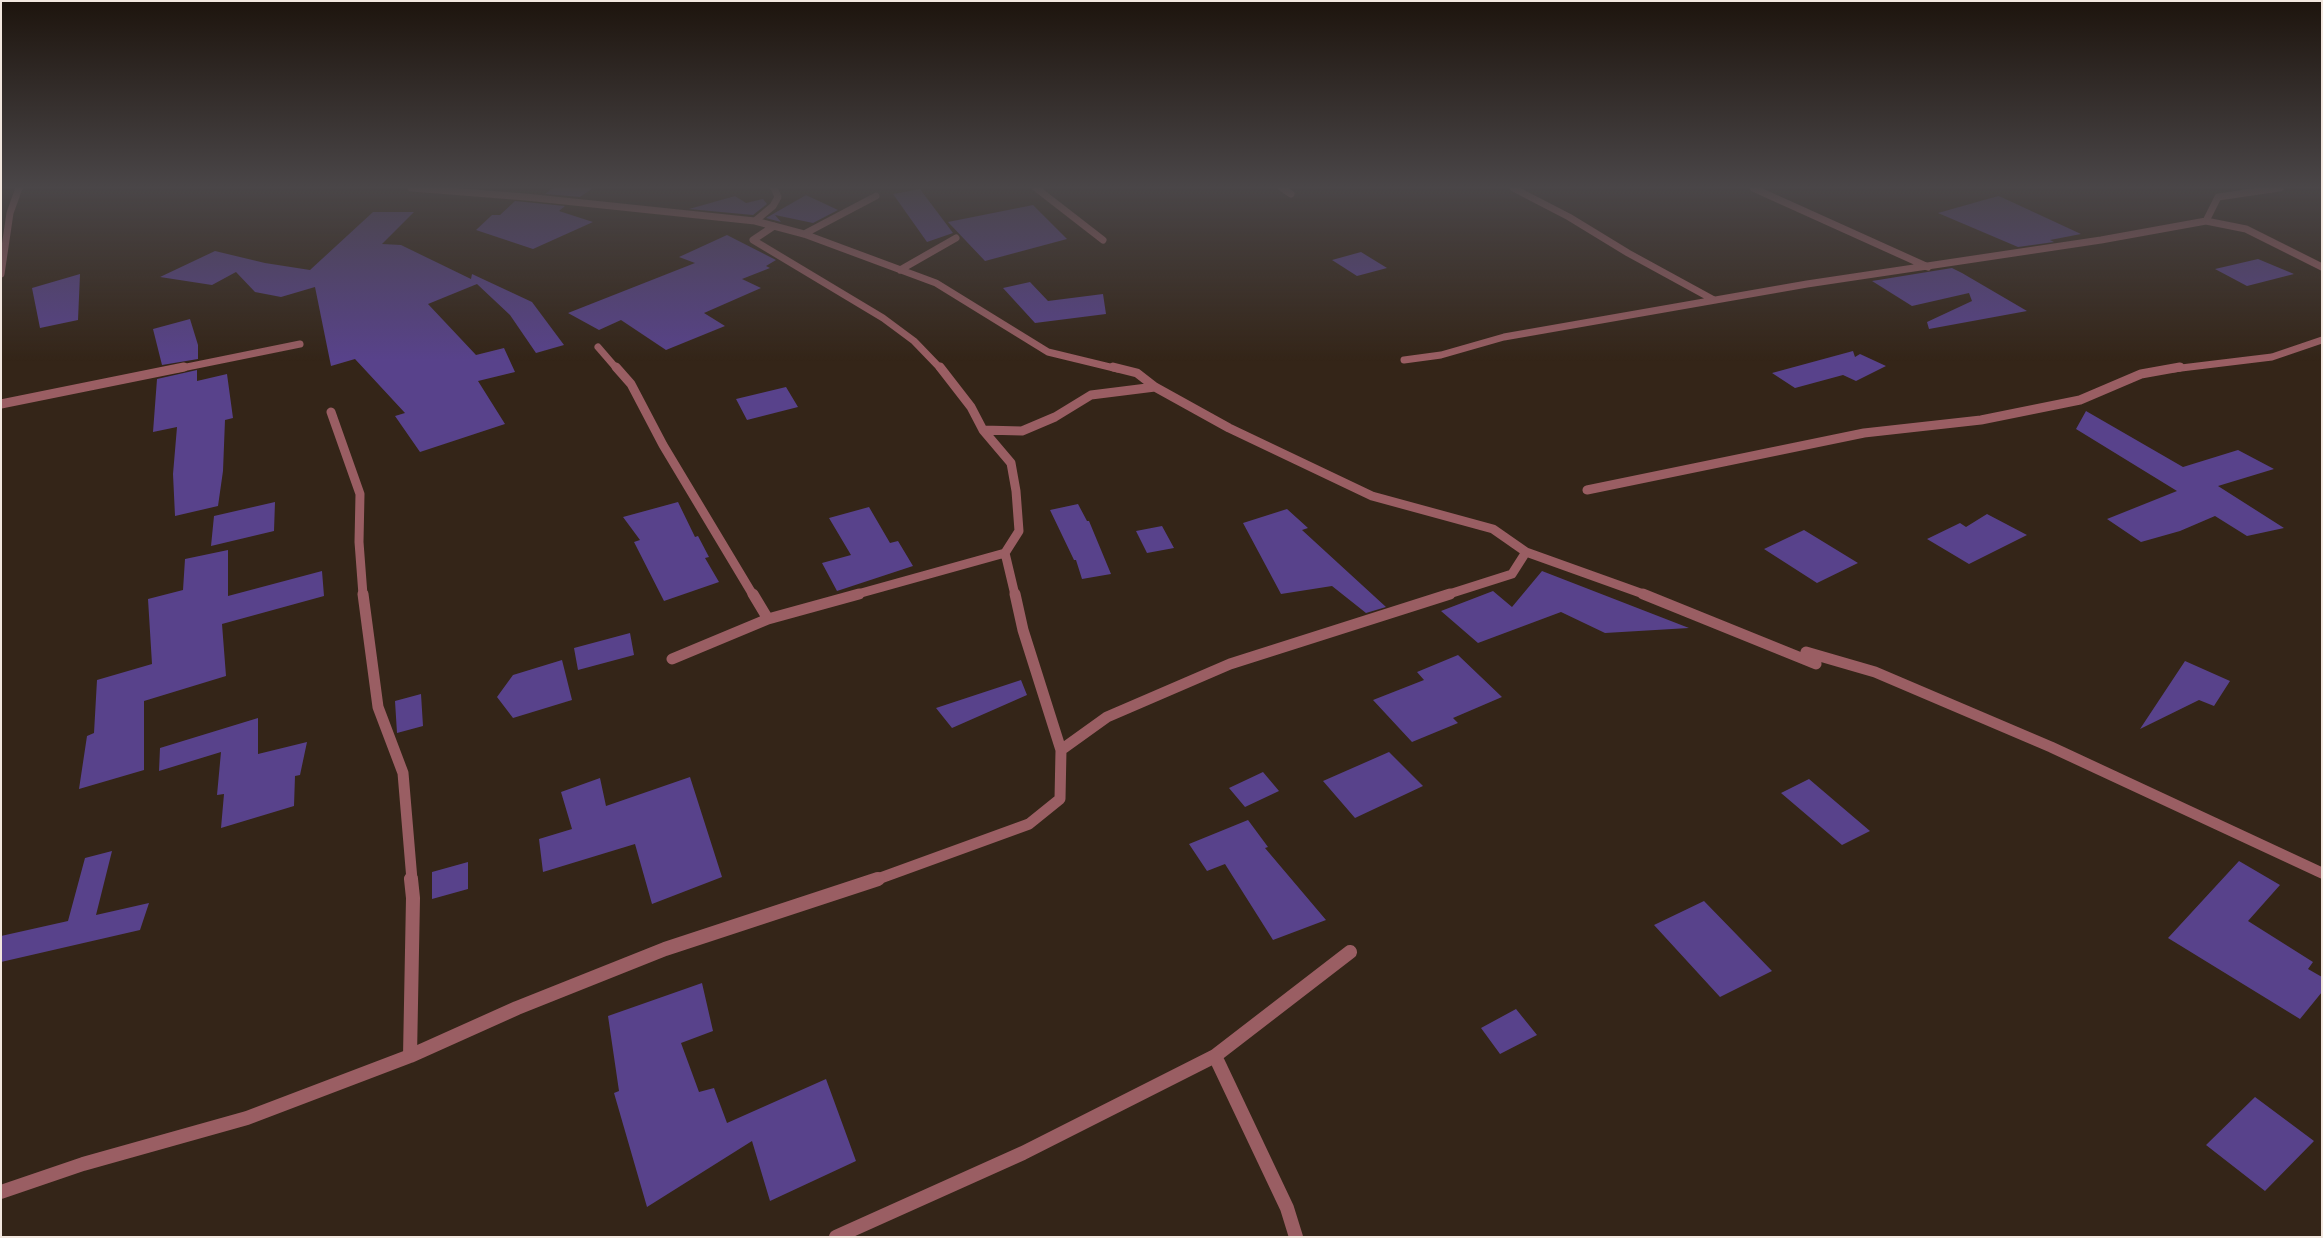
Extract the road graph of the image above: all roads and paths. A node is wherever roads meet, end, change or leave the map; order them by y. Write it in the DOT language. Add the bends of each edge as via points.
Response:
graph roads {
  1 [pos="5,246"];
  2 [pos="763,246"];
  3 [pos="835,246"];
  4 [pos="942,246"];
  5 [pos="1615,246"];
  6 [pos="1883,246"];
  7 [pos="2063,246"];
  8 [pos="2280,246"];
  9 [pos="1928,266"];
  10 [pos="2322,266"];
  11 [pos="900,270"];
  12 [pos="1,274"];
  13 [pos="1714,300"];
  14 [pos="2322,340"];
  15 [pos="300,344"];
  16 [pos="598,347"];
  17 [pos="1404,360"];
  18 [pos="1155,386"];
  19 [pos="1,404"];
  20 [pos="331,412"];
  21 [pos="983,430"];
  22 [pos="1587,490"];
  23 [pos="1526,552"];
  24 [pos="1005,553"];
  25 [pos="768,619"];
  26 [pos="1806,652"];
  27 [pos="672,659"];
  28 [pos="1816,664"];
  29 [pos="1061,750"];
  30 [pos="2322,873"];
  31 [pos="1350,952"];
  32 [pos="410,1056"];
  33 [pos="1214,1056"];
  34 [pos="1,1192"];
  35 [pos="836,1237"];
  36 [pos="1296,1237"];
  1 -- 12 [label="street"];
  2 -- 21 [label="street" via="876,313 914,341 945,373 971,407"];
  3 -- 11 [label="street"];
  4 -- 11 [label="street"];
  5 -- 13 [label="street"];
  6 -- 9 [label="street"];
  7 -- 9 [label="street"];
  8 -- 10 [label="street"];
  9 -- 13 [label="street"];
  11 -- 18 [label="street" via="936,283 1048,352 1137,373"];
  13 -- 17 [label="street" via="1504,337 1441,355"];
  14 -- 22 [label="street" via="2272,357 2140,374 2071,402 1981,420 1864,433"];
  15 -- 19 [label="street"];
  16 -- 25 [label="street" via="631,384 663,445"];
  18 -- 21 [label="street" via="1091,395 1055,417 1022,431"];
  18 -- 23 [label="street" via="1229,428 1372,496 1493,529"];
  20 -- 32 [label="street" via="360,494 359,542 364,610 378,707 403,773 413,898"];
  21 -- 24 [label="street" via="1011,463 1019,531"];
  23 -- 28 [label="street" via="1629,588"];
  23 -- 29 [label="street" via="1512,574 1230,664 1107,717"];
  24 -- 25 [label="street"];
  24 -- 29 [label="street" via="1023,630"];
  25 -- 27 [label="street"];
  26 -- 30 [label="street" via="1875,672 2051,747"];
  29 -- 32 [label="street" via="1060,799 1029,824 836,894 665,949 517,1008"];
  31 -- 33 [label="street"];
  32 -- 34 [label="street" via="247,1118 83,1164"];
  33 -- 35 [label="street" via="1023,1153"];
  33 -- 36 [label="street" via="1287,1208"];
}
